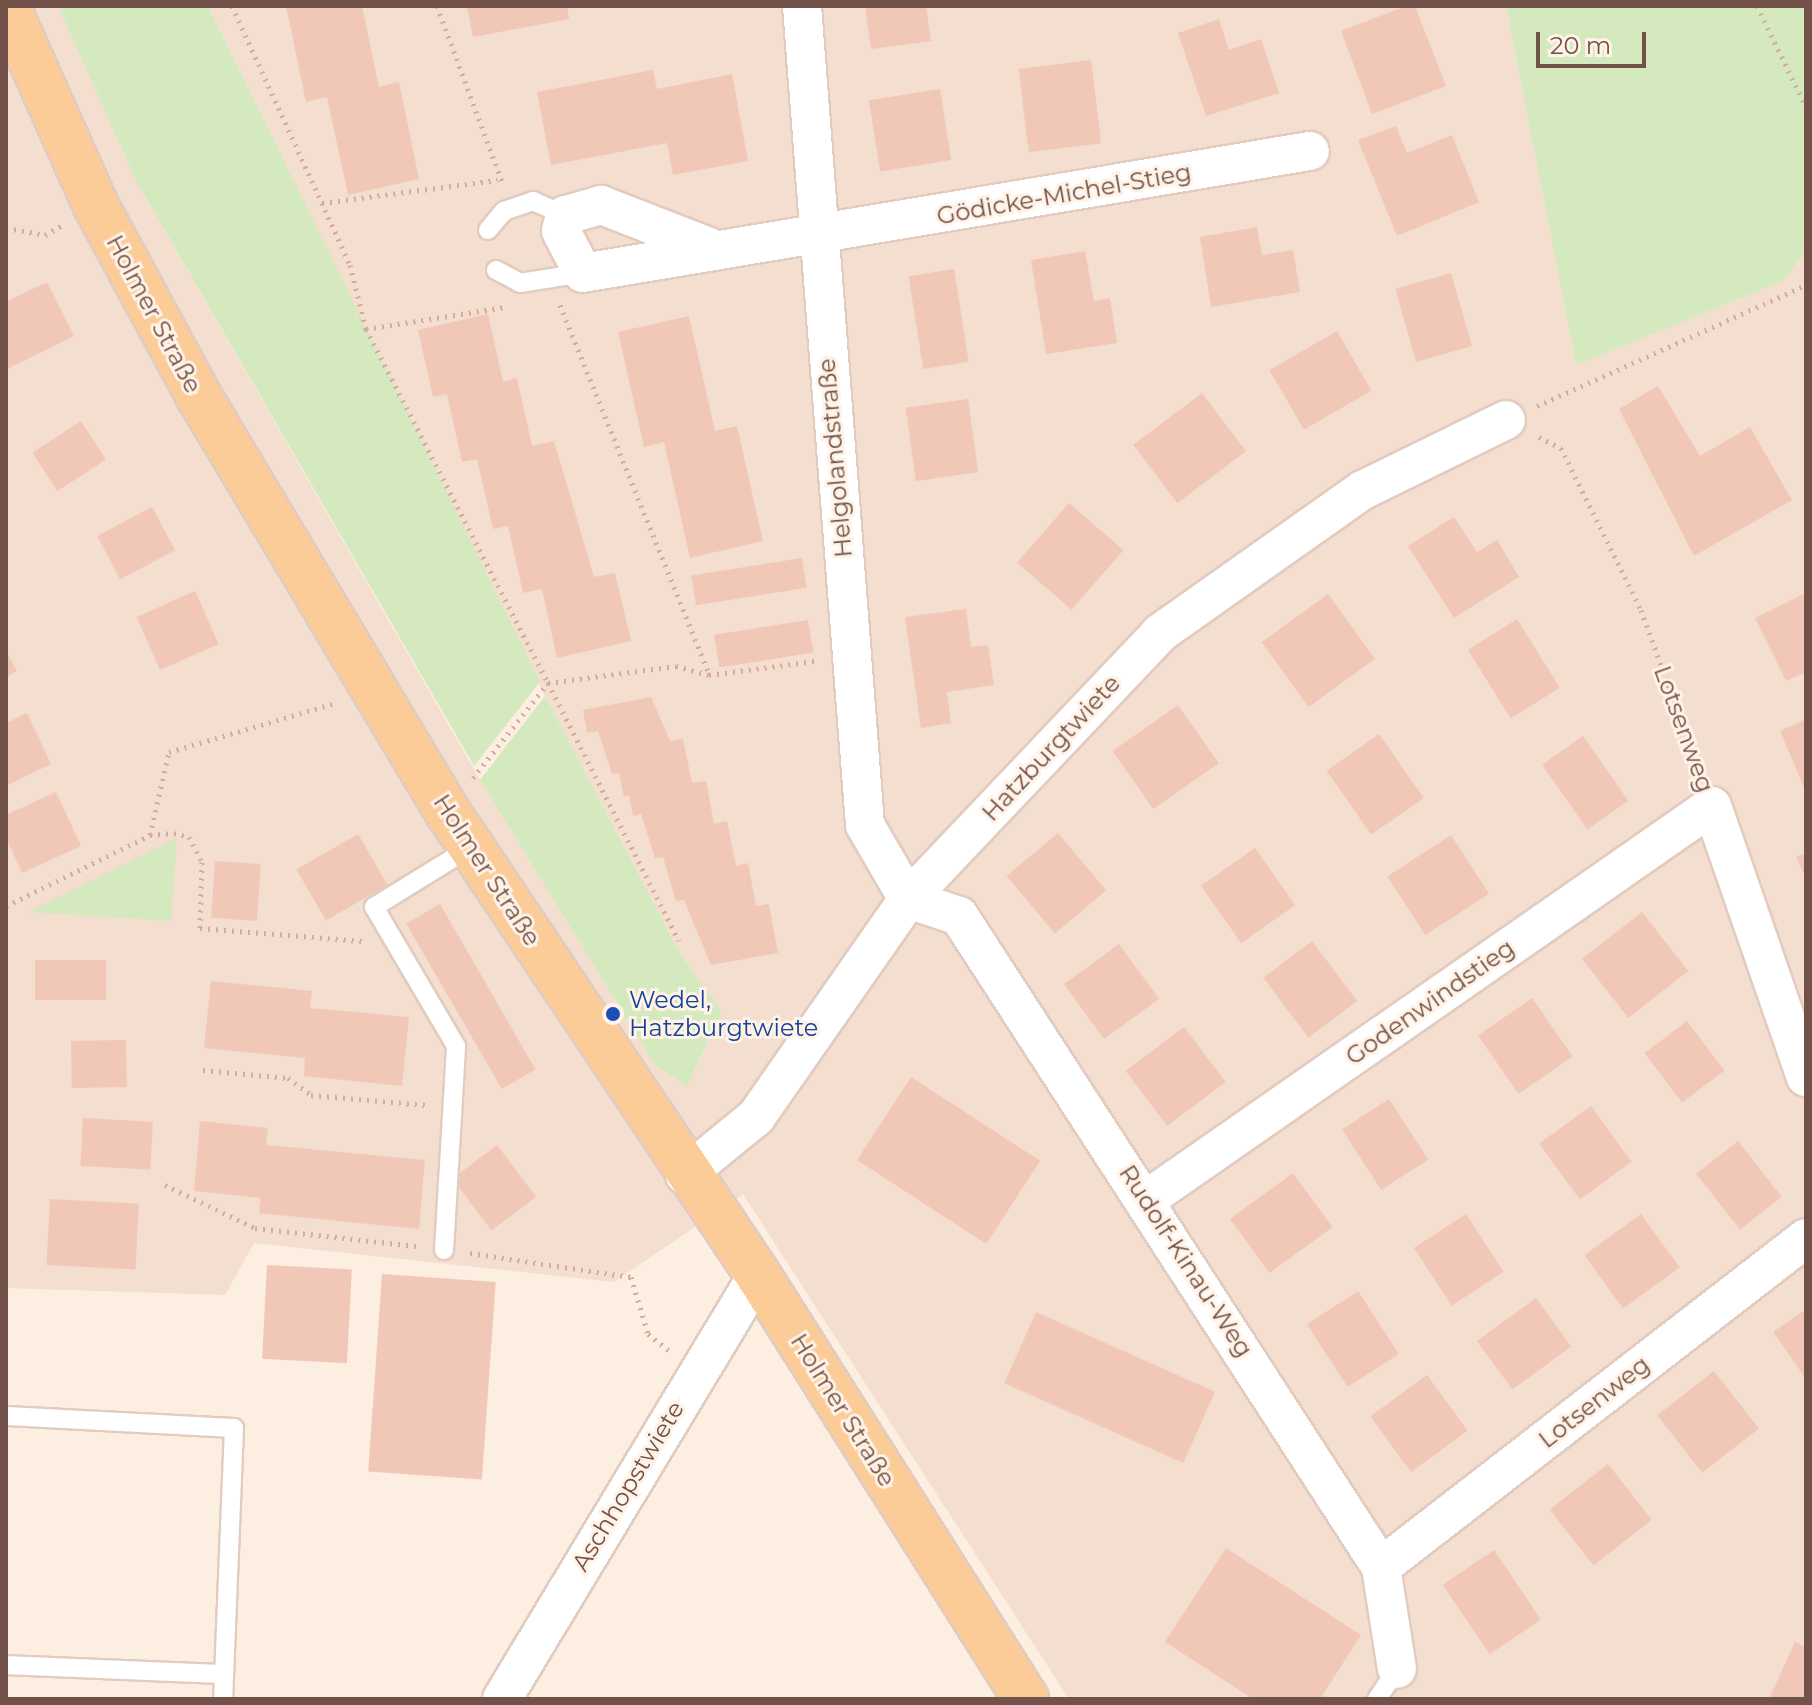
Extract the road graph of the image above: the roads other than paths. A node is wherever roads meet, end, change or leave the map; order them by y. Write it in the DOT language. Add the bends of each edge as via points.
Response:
graph roads {
  1 [pos="7,6"];
  2 [pos="802,6"];
  3 [pos="1310,151"];
  4 [pos="549,208"];
  5 [pos="488,230"];
  6 [pos="817,237"];
  7 [pos="709,247"];
  8 [pos="496,270"];
  9 [pos="583,273"];
  10 [pos="1506,420"];
  11 [pos="1712,806"];
  12 [pos="471,847"];
  13 [pos="908,899"];
  14 [pos="1806,1077"];
  15 [pos="685,1175"];
  16 [pos="1147,1199"];
  17 [pos="1806,1238"];
  18 [pos="444,1250"];
  19 [pos="758,1275"];
  20 [pos="6,1416"];
  21 [pos="1381,1567"];
  22 [pos="6,1665"];
  23 [pos="224,1674"];
  24 [pos="1387,1684"];
  25 [pos="223,1699"];
  26 [pos="502,1699"];
  27 [pos="1026,1699"];
  1 -- 12 [label="main road, Holmer Straße" via="96,206 198,395"];
  2 -- 6 [label="street, Helgolandstraße"];
  3 -- 6 [label="street, Gödicke-Michel-Stieg"];
  4 -- 5 [label="lane" via="504,211"];
  4 -- 7 [label="street" via="601,205"];
  4 -- 9 [label="street"];
  6 -- 7 [label="street, Gödicke-Michel-Stieg"];
  6 -- 13 [label="street, Helgolandstraße" via="865,825"];
  7 -- 9 [label="street, Gödicke-Michel-Stieg"];
  8 -- 9 [label="lane" via="520,283"];
  10 -- 13 [label="street, Hatzburgtwiete" via="1363,490 1160,633"];
  11 -- 14 [label="street, Lotsenweg"];
  11 -- 16 [label="street, Godenwindstieg"];
  12 -- 15 [label="main road, Holmer Straße"];
  12 -- 18 [label="lane" via="374,907 456,1046"];
  13 -- 15 [label="street, Hatzburgtwiete" via="756,1117"];
  13 -- 16 [label="street, Rudolf-Kinau-Weg" via="959,916"];
  15 -- 19 [label="main road, Holmer Straße"];
  16 -- 21 [label="street, Rudolf-Kinau-Weg"];
  17 -- 21 [label="street, Lotsenweg"];
  19 -- 26 [label="street, Aschhopstwiete"];
  19 -- 27 [label="main road, Holmer Straße"];
  20 -- 23 [label="lane" via="234,1428"];
  21 -- 24 [label="street, Rudolf-Kinau-Weg"];
  22 -- 23 [label="lane"];
  23 -- 25 [label="lane"];
}
